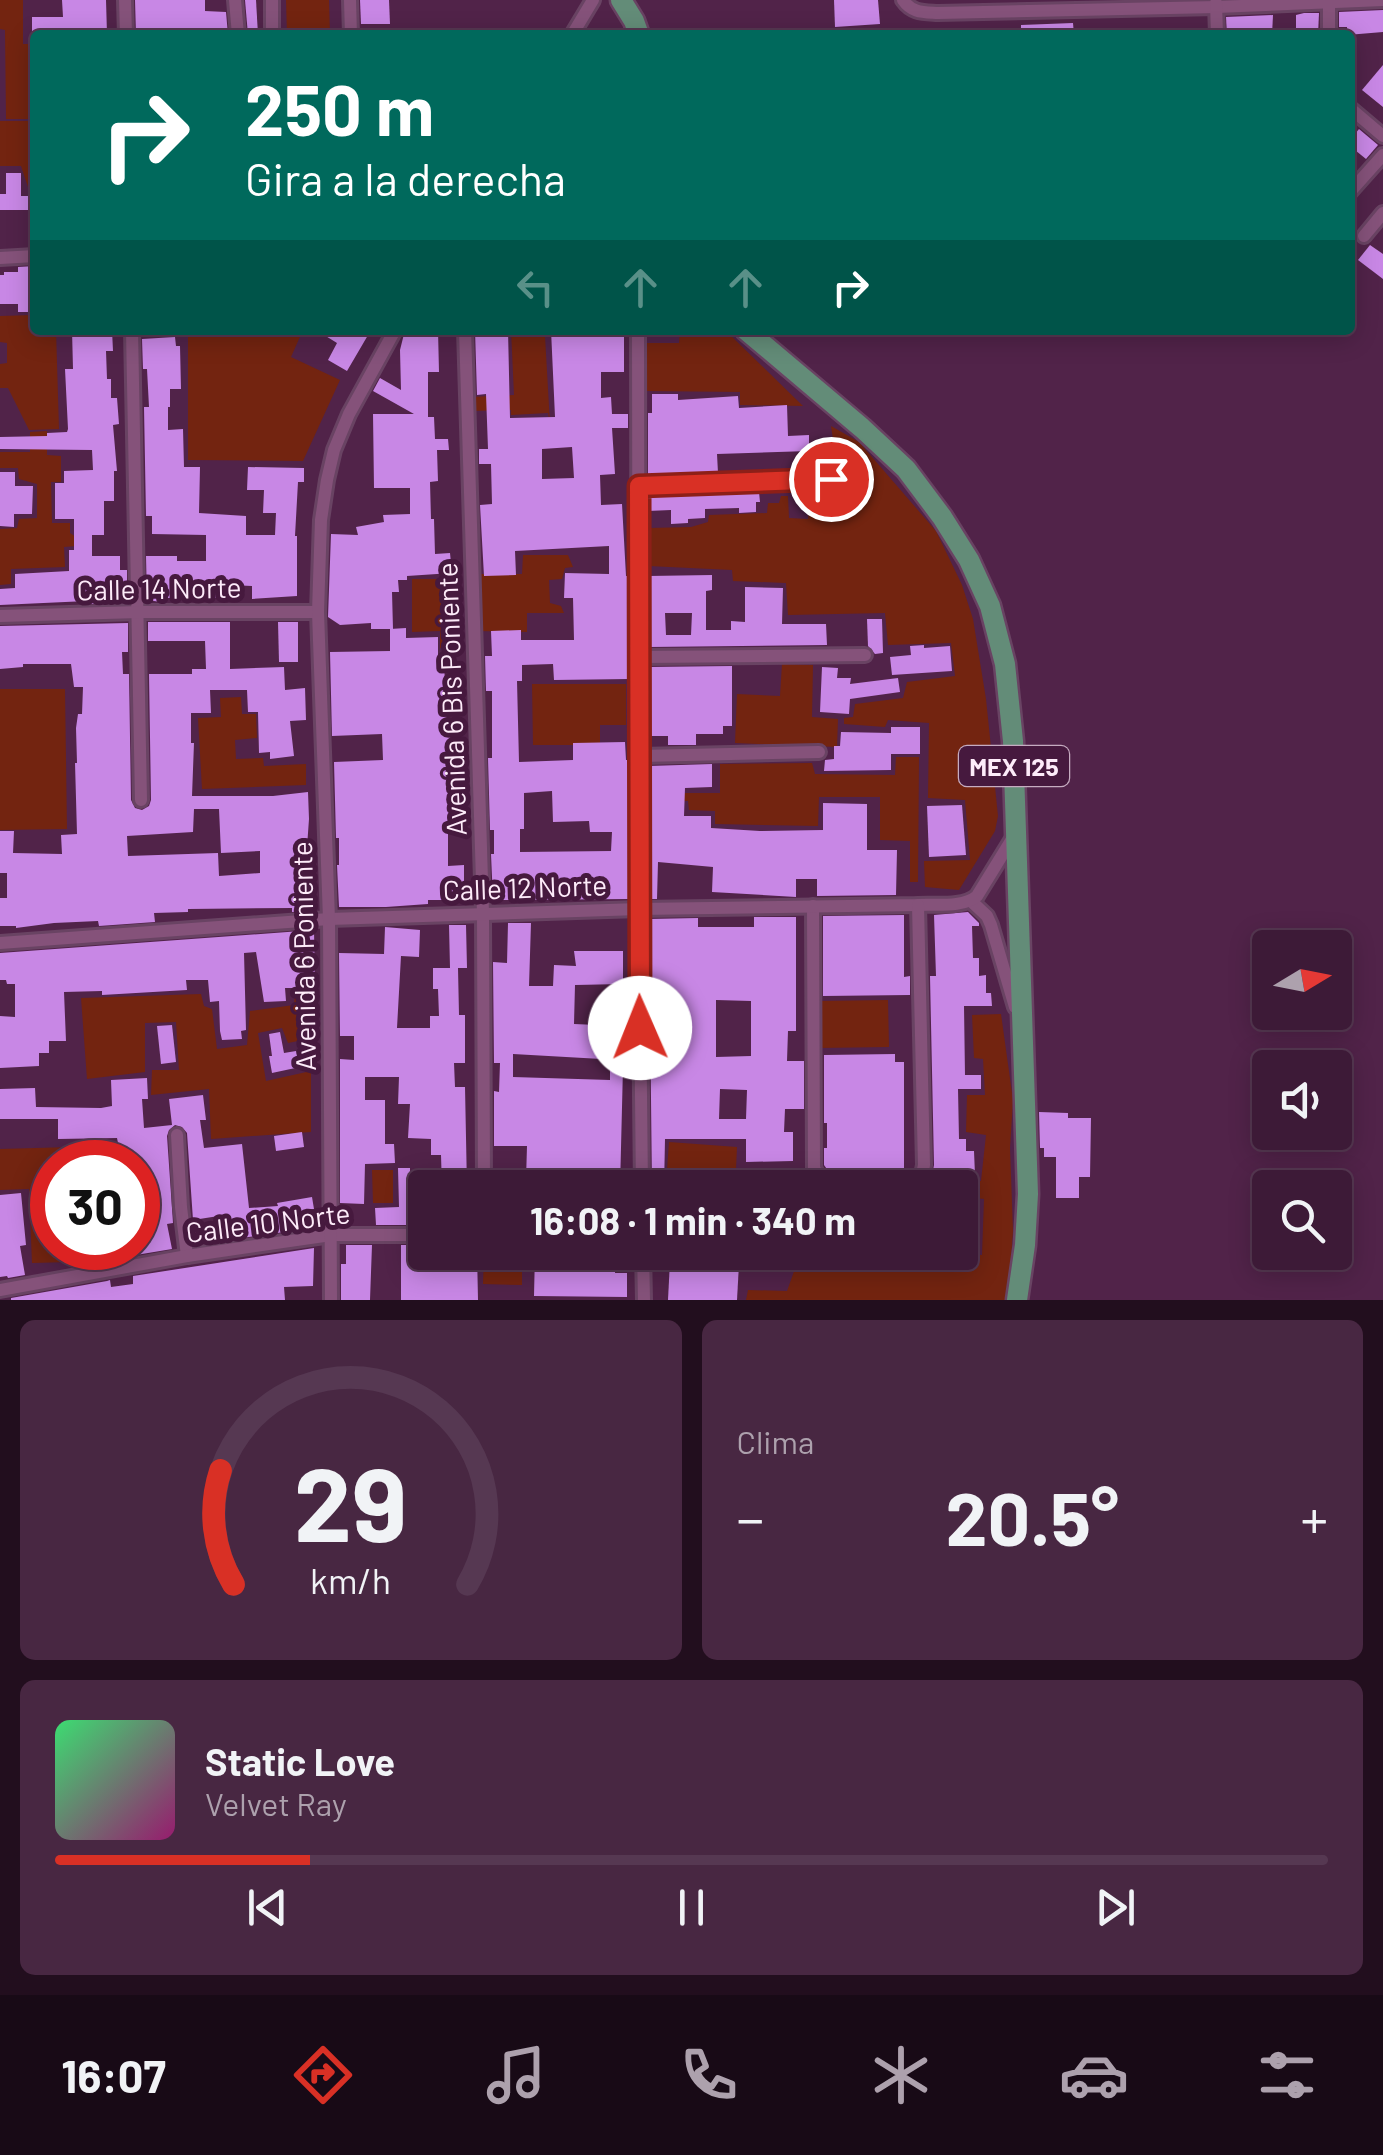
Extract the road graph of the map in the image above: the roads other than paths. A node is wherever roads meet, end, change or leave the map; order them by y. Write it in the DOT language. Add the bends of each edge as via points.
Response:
graph roads {
  1 [pos="125,0"];
  2 [pos="235,0"];
  3 [pos="272,0"];
  4 [pos="350,0"];
  5 [pos="594,0"];
  6 [pos="621,0"];
  7 [pos="1383,0"];
  8 [pos="903,1"];
  9 [pos="1329,1"];
  10 [pos="1216,4"];
  11 [pos="1101,5"];
  12 [pos="922,6"];
  13 [pos="126,30"];
  14 [pos="238,30"];
  15 [pos="272,30"];
  16 [pos="351,30"];
  17 [pos="575,30"];
  18 [pos="637,30"];
  19 [pos="1217,30"];
  20 [pos="1330,30"];
  21 [pos="1355,112"];
  22 [pos="1383,136"];
  23 [pos="1383,156"];
  24 [pos="1355,187"];
  25 [pos="1383,213"];
  26 [pos="1364,236"];
  27 [pos="30,256"];
  28 [pos="0,258"];
  29 [pos="132,335"];
  30 [pos="392,335"];
  31 [pos="465,335"];
  32 [pos="638,335"];
  33 [pos="752,335"];
  34 [pos="831,479"];
  35 [pos="639,486"];
  36 [pos="139,612"];
  37 [pos="318,612"];
  38 [pos="0,616"];
  39 [pos="865,656"];
  40 [pos="640,657"];
  41 [pos="819,752"];
  42 [pos="640,756"];
  43 [pos="142,800"];
  44 [pos="1015,834"];
  45 [pos="971,901"];
  46 [pos="812,906"];
  47 [pos="918,906"];
  48 [pos="639,909"];
  49 [pos="483,913"];
  50 [pos="329,919"];
  51 [pos="0,943"];
  52 [pos="1021,1029"];
  53 [pos="176,1135"];
  54 [pos="484,1170"];
  55 [pos="642,1170"];
  56 [pos="815,1170"];
  57 [pos="923,1170"];
  58 [pos="332,1235"];
  59 [pos="408,1236"];
  60 [pos="187,1256"];
  61 [pos="643,1270"];
  62 [pos="0,1290"];
  63 [pos="331,1300"];
  64 [pos="644,1300"];
  65 [pos="1016,1300"];
  1 -- 13 [label="street"];
  2 -- 14 [label="street"];
  3 -- 15 [label="street"];
  4 -- 16 [label="street"];
  5 -- 17 [label="street"];
  6 -- 18 [label="main road"];
  7 -- 9 [label="street"];
  8 -- 12 [label="street" via="910,9"];
  9 -- 10 [label="street"];
  9 -- 20 [label="street"];
  10 -- 11 [label="street"];
  10 -- 19 [label="street"];
  11 -- 12 [label="street"];
  21 -- 22 [label="street"];
  23 -- 24 [label="street"];
  25 -- 26 [label="street"];
  27 -- 28 [label="street"];
  29 -- 36 [label="street"];
  30 -- 37 [label="street" via="334,450 321,520"];
  31 -- 49 [label="street, Avenida 6 Bis Poniente"];
  32 -- 35 [label="street"];
  33 -- 44 [label="main road, MEX 125" via="906,469 968,560 990,606 1005,664"];
  34 -- 35 [label="street"];
  35 -- 40 [label="street"];
  36 -- 37 [label="street, Calle 14 Norte"];
  36 -- 38 [label="street, Calle 14 Norte"];
  36 -- 43 [label="street"];
  37 -- 50 [label="street, Avenida 6 Poniente"];
  39 -- 40 [label="street"];
  40 -- 42 [label="street"];
  41 -- 42 [label="street"];
  42 -- 48 [label="street"];
  44 -- 45 [label="street"];
  44 -- 52 [label="main road, MEX 125"];
  45 -- 47 [label="street, Calle 12 Norte"];
  45 -- 52 [label="street" via="987,916"];
  46 -- 47 [label="street, Calle 12 Norte"];
  46 -- 48 [label="street, Calle 12 Norte"];
  46 -- 56 [label="street"];
  47 -- 57 [label="street"];
  48 -- 49 [label="street, Calle 12 Norte"];
  48 -- 55 [label="street"];
  49 -- 50 [label="street, Calle 12 Norte"];
  49 -- 54 [label="street, Avenida 6 Bis Poniente"];
  50 -- 51 [label="street, Calle 12 Norte"];
  50 -- 58 [label="street, Avenida 6 Poniente"];
  52 -- 65 [label="main road, MEX 125" via="1028,1194"];
  53 -- 60 [label="street"];
  58 -- 59 [label="street, Calle 10 Norte"];
  58 -- 60 [label="street, Calle 10 Norte"];
  58 -- 63 [label="street, Avenida 6 Poniente"];
  60 -- 62 [label="street, Calle 10 Norte"];
  61 -- 64 [label="street"];
}
